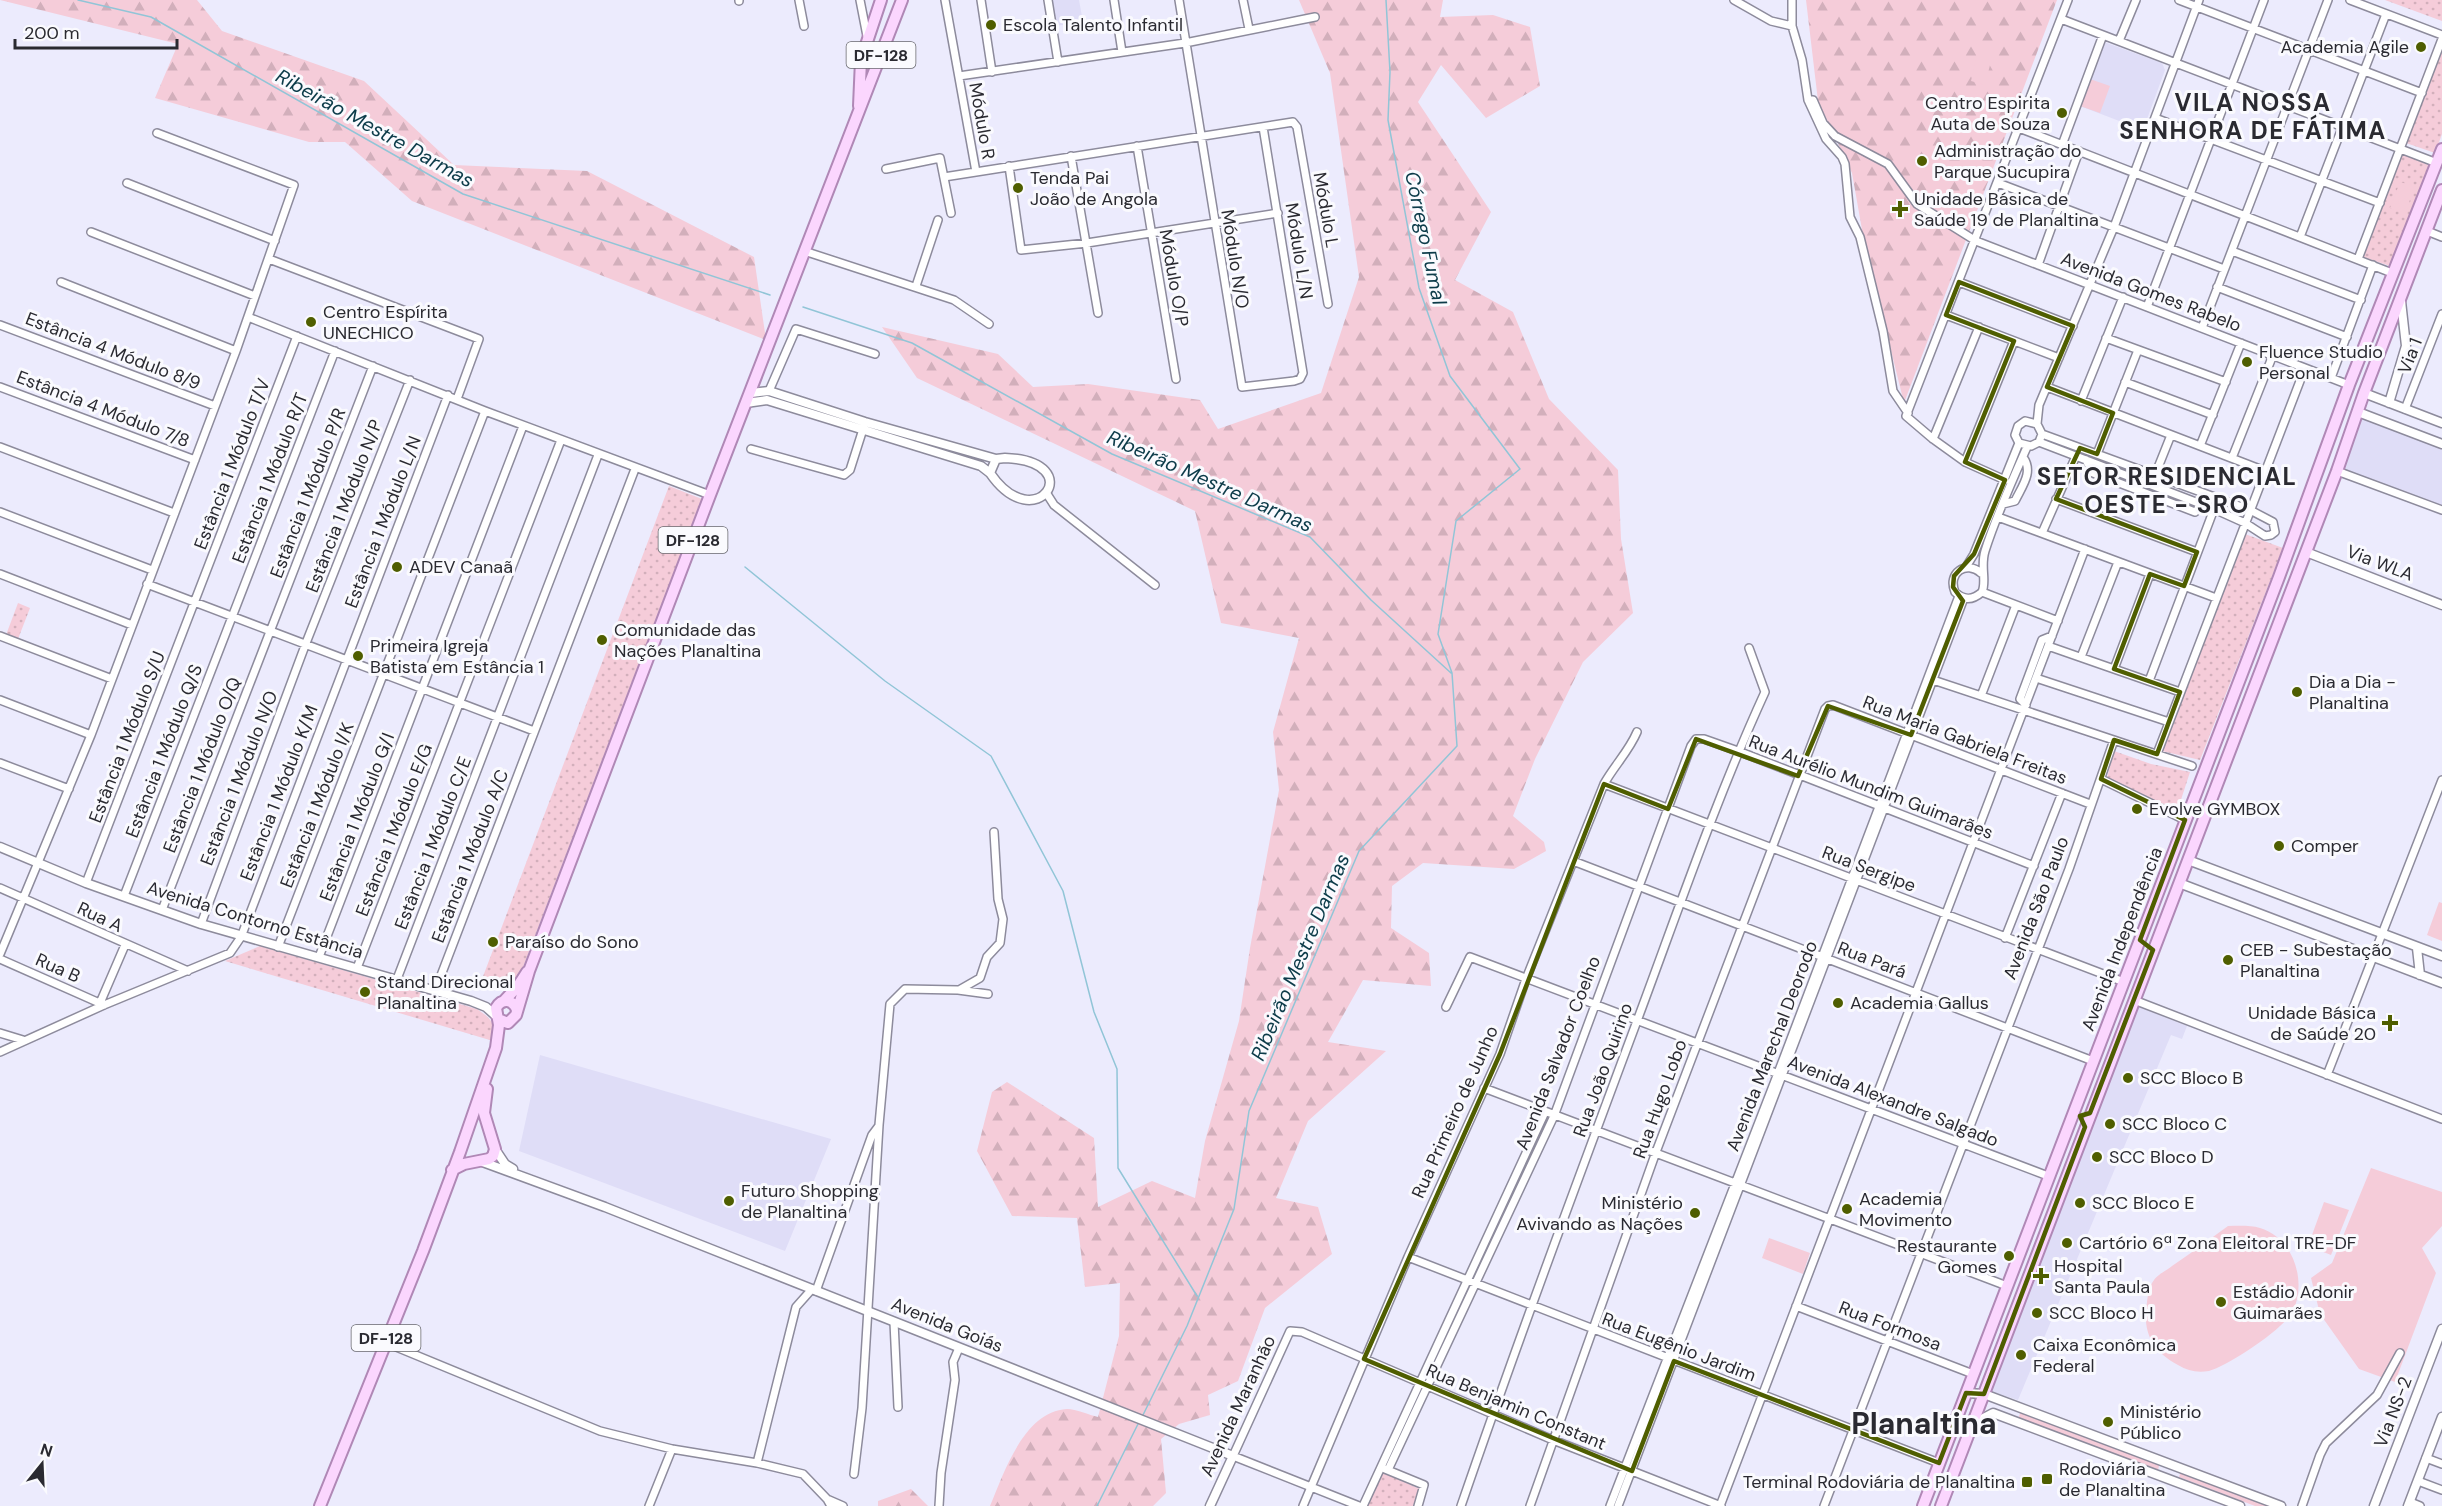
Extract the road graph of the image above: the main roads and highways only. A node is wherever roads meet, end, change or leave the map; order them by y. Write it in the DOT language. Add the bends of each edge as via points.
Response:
graph roads {
  1 [pos="882,0"];
  2 [pos="902,0"];
  3 [pos="868,39"];
  4 [pos="885,46"];
  5 [pos="859,109"];
  6 [pos="2442,149"];
  7 [pos="2442,190"];
  8 [pos="2366,342"];
  9 [pos="2382,348"];
  10 [pos="2359,359"];
  11 [pos="2375,365"];
  12 [pos="2282,567"];
  13 [pos="2299,570"];
  14 [pos="2276,585"];
  15 [pos="2292,590"];
  16 [pos="2202,778"];
  17 [pos="2218,782"];
  18 [pos="2184,823"];
  19 [pos="2179,883"];
  20 [pos="2143,931"];
  21 [pos="2157,938"];
  22 [pos="2139,943"];
  23 [pos="2153,950"];
  24 [pos="530,971"];
  25 [pos="502,1002"];
  26 [pos="517,1010"];
  27 [pos="497,1018"];
  28 [pos="511,1022"];
  29 [pos="2074,1106"];
  30 [pos="2090,1113"];
  31 [pos="2069,1121"];
  32 [pos="486,1124"];
  33 [pos="468,1125"];
  34 [pos="2085,1127"];
  35 [pos="480,1161"];
  36 [pos="452,1170"];
  37 [pos="2002,1299"];
  38 [pos="1997,1314"];
  39 [pos="2012,1315"];
  40 [pos="1945,1504"];
  41 [pos="320,1506"];
  42 [pos="1923,1506"];
  1 -- 3 [label="main road, DF-128 / DF-128"];
  2 -- 4 [label="main road, DF-128 / DF-128"];
  3 -- 4 [label="main road" via="872,48"];
  3 -- 5 [label="main road, DF-128 / DF-128" via="860,65"];
  4 -- 5 [label="main road, DF-128 / DF-128"];
  5 -- 24 [label="main road, DF-128 / DF-128"];
  6 -- 8 [label="main road, Avenida Independência"];
  7 -- 9 [label="main road, Avenida Independência"];
  8 -- 9 [label="main road" via="2374,349"];
  8 -- 10 [label="main road, Avenida Independência"];
  9 -- 11 [label="main road, Avenida Independência"];
  10 -- 11 [label="main road" via="2369,355"];
  10 -- 12 [label="main road, Avenida Independência"];
  11 -- 13 [label="main road, Avenida Independência"];
  12 -- 13 [label="main road" via="2287,576"];
  12 -- 14 [label="main road, Avenida Independência"];
  13 -- 15 [label="main road, Avenida Independência"];
  14 -- 15 [label="main road" via="2285,582"];
  14 -- 16 [label="main road, Avenida Independência"];
  15 -- 17 [label="main road, Avenida Independência"];
  16 -- 17 [label="main road" via="2211,777"];
  16 -- 18 [label="main road, Avenida Independência"];
  17 -- 19 [label="main road, Avenida Independência"];
  18 -- 19 [label="main road" via="2182,846 2173,872"];
  18 -- 20 [label="main road, Avenida Independência"];
  19 -- 21 [label="main road, Avenida Independência"];
  20 -- 21 [label="main road" via="2149,938"];
  20 -- 22 [label="main road, Avenida Independência"];
  21 -- 23 [label="main road, Avenida Independência"];
  22 -- 23 [label="main road"];
  22 -- 29 [label="main road, Avenida Independência"];
  23 -- 30 [label="main road, Avenida Independência"];
  24 -- 25 [label="main road, DF-128 / DF-128"];
  24 -- 26 [label="main road, DF-128 / DF-128"];
  25 -- 26 [label="main road" via="512,1003"];
  25 -- 27 [label="main road, DF-128" via="495,1011"];
  26 -- 28 [label="main road, DF-128"];
  27 -- 28 [label="main road"];
  27 -- 33 [label="main road, DF-128 / DF-128" via="496,1048"];
  28 -- 32 [label="main road, DF-128" via="487,1088"];
  29 -- 30 [label="main road" via="2079,1112"];
  29 -- 31 [label="main road, Avenida Independência"];
  30 -- 34 [label="main road, Avenida Independência"];
  31 -- 34 [label="main road" via="2078,1120"];
  31 -- 37 [label="main road, Avenida Independência"];
  32 -- 33 [label="main road" via="478,1121"];
  32 -- 35 [label="main road, DF-128" via="495,1149 492,1158"];
  33 -- 35 [label="main road" via="468,1147"];
  33 -- 36 [label="main road, DF-128 / DF-128"];
  34 -- 39 [label="main road, Avenida Independência"];
  35 -- 36 [label="main road"];
  36 -- 41 [label="main road, DF-128 / DF-128"];
  37 -- 38 [label="main road, Avenida Independência"];
  37 -- 39 [label="main road"];
  38 -- 39 [label="main road"];
  38 -- 42 [label="main road, Avenida Independência"];
  39 -- 40 [label="main road, Avenida Independência"];
}
